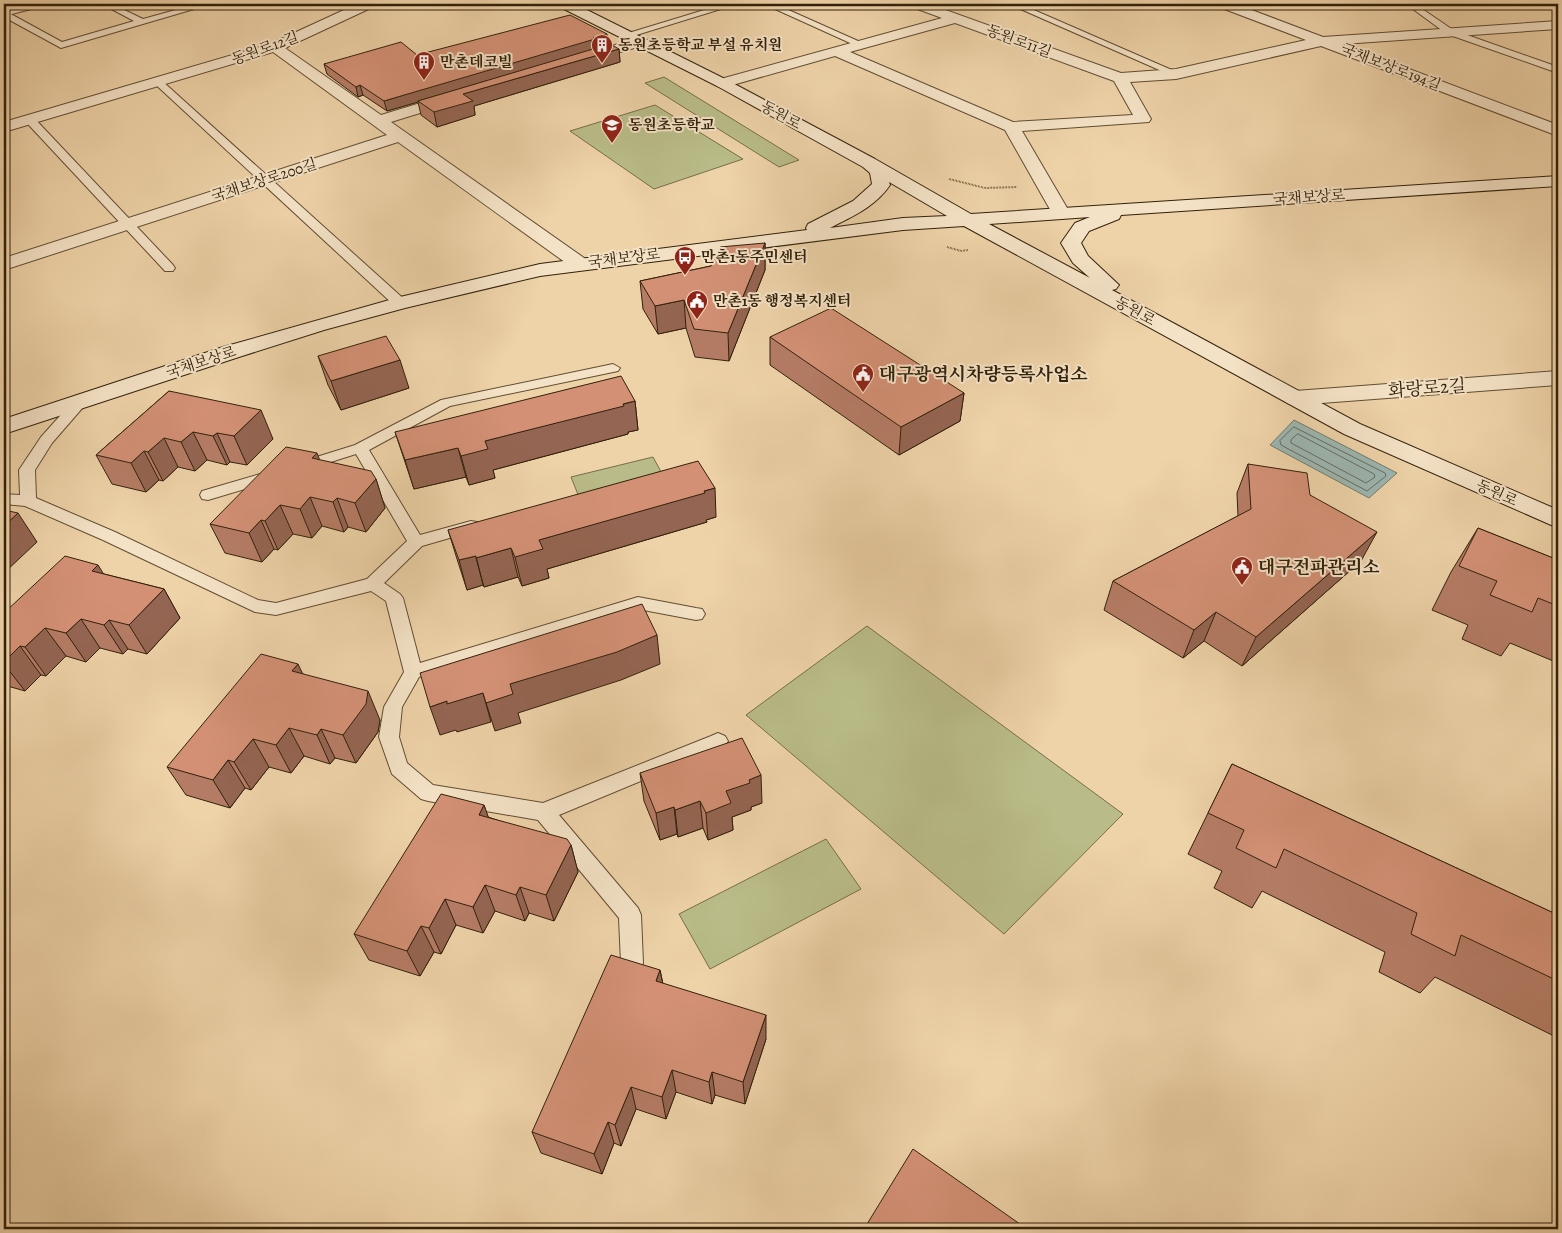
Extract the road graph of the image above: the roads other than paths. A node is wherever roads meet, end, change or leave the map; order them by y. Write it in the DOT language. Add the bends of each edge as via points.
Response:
graph roads {
  1 [pos="26,4"];
  2 [pos="106,4"];
  3 [pos="368,4"];
  4 [pos="565,4"];
  5 [pos="733,4"];
  6 [pos="768,4"];
  7 [pos="917,4"];
  8 [pos="1224,4"];
  9 [pos="1410,4"];
  10 [pos="1019,5"];
  11 [pos="190,9"];
  12 [pos="4,13"];
  13 [pos="957,18"];
  14 [pos="142,22"];
  15 [pos="1558,25"];
  16 [pos="1450,32"];
  17 [pos="633,39"];
  18 [pos="1323,41"];
  19 [pos="862,45"];
  20 [pos="276,47"];
  21 [pos="837,52"];
  22 [pos="567,64"];
  23 [pos="1558,70"];
  24 [pos="1176,74"];
  25 [pos="1120,78"];
  26 [pos="158,82"];
  27 [pos="722,83"];
  28 [pos="472,92"];
  29 [pos="30,120"];
  30 [pos="378,121"];
  31 [pos="4,127"];
  32 [pos="1011,127"];
  33 [pos="1558,131"];
  34 [pos="400,136"];
  35 [pos="869,163"];
  36 [pos="264,179"];
  37 [pos="1558,181"];
  38 [pos="1128,209"];
  39 [pos="1061,213"];
  40 [pos="966,220"];
  41 [pos="128,224"];
  42 [pos="796,237"];
  43 [pos="4,264"];
  44 [pos="580,264"];
  45 [pos="169,268"];
  46 [pos="400,303"];
  47 [pos="1142,315"];
  48 [pos="613,368"];
  49 [pos="1558,378"];
  50 [pos="1295,398"];
  51 [pos="80,402"];
  52 [pos="4,427"];
  53 [pos="360,448"];
  54 [pos="208,495"];
  55 [pos="4,499"];
  56 [pos="28,502"];
  57 [pos="1558,520"];
  58 [pos="482,522"];
  59 [pos="416,542"];
  60 [pos="374,584"];
  61 [pos="696,614"];
  62 [pos="414,672"];
  63 [pos="718,741"];
  64 [pos="544,812"];
  65 [pos="632,963"];
  1 -- 12 [label="street"];
  2 -- 14 [label="lane"];
  3 -- 20 [label="street, 동원로12길"];
  4 -- 17 [label="street, 동원로"];
  5 -- 17 [label="lane"];
  6 -- 19 [label="lane"];
  7 -- 13 [label="street, 동원로11길"];
  8 -- 18 [label="street, 국채보상로194길"];
  9 -- 16 [label="lane"];
  10 -- 24 [label="lane, 동원로11길"];
  11 -- 14 [label="lane"];
  12 -- 14 [label="lane" via="61,45"];
  13 -- 19 [label="street, 동원로"];
  13 -- 25 [label="street, 동원로11길"];
  15 -- 16 [label="street, 동원로11길"];
  16 -- 18 [label="street, 동원로11길"];
  16 -- 23 [label="lane"];
  17 -- 22 [label="street"];
  17 -- 27 [label="street, 동원로"];
  18 -- 24 [label="street, 동원로11길"];
  18 -- 33 [label="street, 국채보상로194길"];
  19 -- 21 [label="street, 동원로"];
  20 -- 26 [label="street, 동원로12길"];
  20 -- 30 [label="street"];
  21 -- 27 [label="street, 동원로"];
  21 -- 32 [label="street"];
  24 -- 25 [label="street, 동원로11길"];
  25 -- 32 [label="street" via="1144,119"];
  26 -- 29 [label="street, 동원로12길"];
  26 -- 36 [label="lane"];
  27 -- 35 [label="street, 동원로"];
  28 -- 30 [label="street"];
  29 -- 31 [label="street, 동원로12길"];
  29 -- 41 [label="lane"];
  30 -- 34 [label="street"];
  32 -- 39 [label="street"];
  34 -- 36 [label="street, 국채보상로200길"];
  34 -- 44 [label="street"];
  35 -- 40 [label="street, 동원로"];
  35 -- 42 [label="street" via="878,172 881,185 873,196"];
  36 -- 41 [label="street, 국채보상로200길"];
  36 -- 46 [label="lane"];
  37 -- 38 [label="street, 국채보상로"];
  38 -- 39 [label="street, 국채보상로"];
  38 -- 47 [label="street" via="1082,227 1071,243 1080,259"];
  39 -- 40 [label="street, 국채보상로"];
  40 -- 42 [label="street, 국채보상로"];
  40 -- 47 [label="street, 동원로"];
  41 -- 43 [label="street, 국채보상로200길"];
  41 -- 45 [label="lane"];
  42 -- 44 [label="street, 국채보상로"];
  44 -- 46 [label="street, 국채보상로" via="485,281"];
  46 -- 51 [label="street, 국채보상로" via="231,352"];
  47 -- 50 [label="street, 동원로"];
  48 -- 53 [label="lane" via="446,404"];
  49 -- 50 [label="street, 화랑로2길"];
  50 -- 57 [label="street, 동원로" via="1352,429"];
  51 -- 52 [label="street, 국채보상로"];
  51 -- 56 [label="lane" via="46,440 27,470"];
  53 -- 54 [label="lane"];
  53 -- 59 [label="lane"];
  55 -- 56 [label="lane"];
  56 -- 60 [label="lane" via="109,536 255,606 276,609"];
  58 -- 59 [label="lane"];
  59 -- 60 [label="lane"];
  60 -- 62 [label="lane" via="394,598"];
  61 -- 62 [label="lane" via="638,603"];
  62 -- 64 [label="lane" via="393,707 390,737 399,768 428,793"];
  63 -- 64 [label="lane"];
  64 -- 65 [label="lane" via="630,915"];
}
